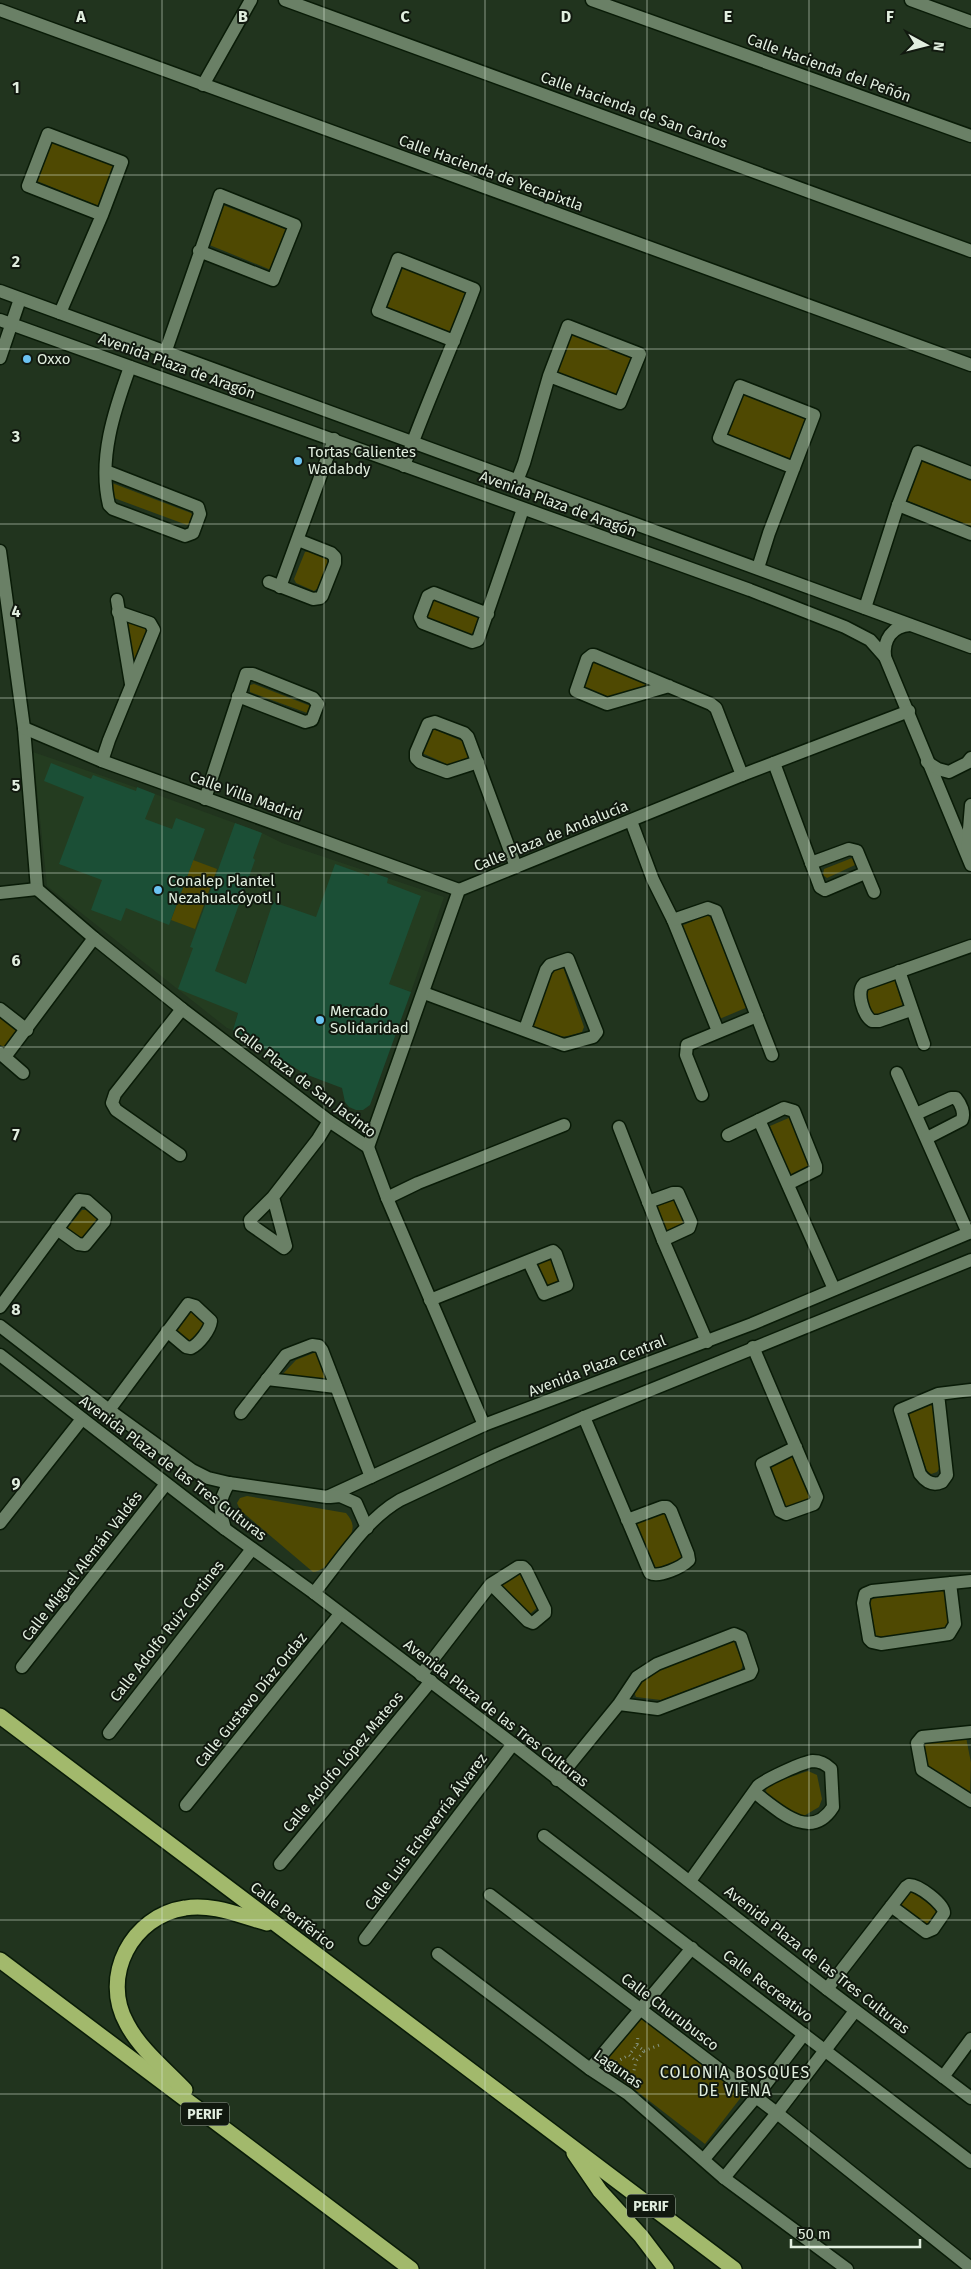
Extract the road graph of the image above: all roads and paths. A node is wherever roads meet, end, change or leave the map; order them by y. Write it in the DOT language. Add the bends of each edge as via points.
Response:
graph roads {
  1 [pos="251,0"];
  2 [pos="285,0"];
  3 [pos="592,0"];
  4 [pos="911,0"];
  5 [pos="0,10"];
  6 [pos="971,22"];
  7 [pos="203,85"];
  8 [pos="971,136"];
  9 [pos="102,215"];
  10 [pos="971,250"];
  11 [pos="199,251"];
  12 [pos="0,292"];
  13 [pos="20,299"];
  14 [pos="60,313"];
  15 [pos="6,322"];
  16 [pos="454,341"];
  17 [pos="165,353"];
  18 [pos="0,358"];
  19 [pos="971,365"];
  20 [pos="130,367"];
  21 [pos="548,376"];
  22 [pos="334,439"];
  23 [pos="412,444"];
  24 [pos="404,466"];
  25 [pos="794,468"];
  26 [pos="106,471"];
  27 [pos="971,473"];
  28 [pos="517,481"];
  29 [pos="898,506"];
  30 [pos="523,509"];
  31 [pos="971,534"];
  32 [pos="298,540"];
  33 [pos="0,551"];
  34 [pos="758,568"];
  35 [pos="865,608"];
  36 [pos="488,614"];
  37 [pos="5,621"];
  38 [pos="910,625"];
  39 [pos="971,647"];
  40 [pos="885,657"];
  41 [pos="131,684"];
  42 [pos="669,686"];
  43 [pos="238,696"];
  44 [pos="908,711"];
  45 [pos="24,728"];
  46 [pos="971,758"];
  47 [pos="102,761"];
  48 [pos="478,762"];
  49 [pos="927,762"];
  50 [pos="774,763"];
  51 [pos="742,775"];
  52 [pos="205,799"];
  53 [pos="971,805"];
  54 [pos="630,821"];
  55 [pos="969,861"];
  56 [pos="811,863"];
  57 [pos="516,867"];
  58 [pos="865,873"];
  59 [pos="37,888"];
  60 [pos="459,890"];
  61 [pos="874,892"];
  62 [pos="0,893"];
  63 [pos="673,920"];
  64 [pos="94,938"];
  65 [pos="971,946"];
  66 [pos="899,971"];
  67 [pos="424,993"];
  68 [pos="0,1009"];
  69 [pos="182,1009"];
  70 [pos="911,1010"];
  71 [pos="757,1016"];
  72 [pos="525,1029"];
  73 [pos="27,1030"];
  74 [pos="718,1032"];
  75 [pos="924,1044"];
  76 [pos="772,1054"];
  77 [pos="3,1055"];
  78 [pos="23,1073"];
  79 [pos="898,1073"];
  80 [pos="702,1095"];
  81 [pos="916,1114"];
  82 [pos="329,1120"];
  83 [pos="759,1120"];
  84 [pos="564,1125"];
  85 [pos="619,1127"];
  86 [pos="728,1135"];
  87 [pos="927,1138"];
  88 [pos="368,1147"];
  89 [pos="180,1156"];
  90 [pos="788,1184"];
  91 [pos="273,1197"];
  92 [pos="387,1198"];
  93 [pos="648,1202"];
  94 [pos="57,1228"];
  95 [pos="970,1232"];
  96 [pos="663,1240"];
  97 [pos="971,1260"];
  98 [pos="528,1262"];
  99 [pos="834,1289"];
  100 [pos="430,1300"];
  101 [pos="0,1307"];
  102 [pos="0,1326"];
  103 [pos="167,1331"];
  104 [pos="707,1342"];
  105 [pos="753,1347"];
  106 [pos="0,1355"];
  107 [pos="267,1379"];
  108 [pos="336,1387"];
  109 [pos="971,1390"];
  110 [pos="938,1394"];
  111 [pos="109,1410"];
  112 [pos="242,1413"];
  113 [pos="584,1417"];
  114 [pos="82,1419"];
  115 [pos="484,1425"];
  116 [pos="796,1447"];
  117 [pos="370,1477"];
  118 [pos="229,1483"];
  119 [pos="166,1484"];
  120 [pos="327,1497"];
  121 [pos="628,1520"];
  122 [pos="0,1523"];
  123 [pos="367,1528"];
  124 [pos="225,1529"];
  125 [pos="252,1549"];
  126 [pos="971,1581"];
  127 [pos="950,1583"];
  128 [pos="491,1584"];
  129 [pos="314,1593"];
  130 [pos="340,1614"];
  131 [pos="22,1667"];
  132 [pos="426,1678"];
  133 [pos="619,1704"];
  134 [pos="0,1716"];
  135 [pos="971,1732"];
  136 [pos="109,1733"];
  137 [pos="513,1744"];
  138 [pos="557,1780"];
  139 [pos="754,1792"];
  140 [pos="971,1801"];
  141 [pos="186,1805"];
  142 [pos="544,1836"];
  143 [pos="280,1864"];
  144 [pos="690,1881"];
  145 [pos="490,1895"];
  146 [pos="891,1906"];
  147 [pos="276,1925"];
  148 [pos="366,1939"];
  149 [pos="692,1948"];
  150 [pos="438,1954"];
  151 [pos="0,1960"];
  152 [pos="827,1989"];
  153 [pos="641,2011"];
  154 [pos="855,2011"];
  155 [pos="804,2034"];
  156 [pos="971,2040"];
  157 [pos="636,2045"];
  158 [pos="824,2049"];
  159 [pos="590,2069"];
  160 [pos="943,2077"];
  161 [pos="756,2097"];
  162 [pos="971,2098"];
  163 [pos="777,2113"];
  164 [pos="210,2118"];
  165 [pos="568,2142"];
  166 [pos="704,2159"];
  167 [pos="971,2162"];
  168 [pos="724,2178"];
  169 [pos="971,2268"];
  170 [pos="411,2269"];
  171 [pos="666,2269"];
  172 [pos="734,2269"];
  173 [pos="847,2269"];
  1 -- 7 [label="street"];
  2 -- 10 [label="street, Calle Hacienda de San Carlos"];
  3 -- 8 [label="street, Calle Hacienda del Peñón"];
  4 -- 6 [label="street"];
  5 -- 7 [label="street, Calle Hacienda de Yecapixtla"];
  7 -- 19 [label="street, Calle Hacienda de Yecapixtla"];
  9 -- 9 [label="street" via="122,162 48,134 28,186"];
  9 -- 14 [label="street"];
  11 -- 11 [label="street" via="220,195 295,225 273,280"];
  11 -- 17 [label="street"];
  12 -- 13 [label="street, Avenida Plaza de Aragón"];
  13 -- 14 [label="street, Avenida Plaza de Aragón"];
  13 -- 15 [label="street"];
  14 -- 17 [label="street, Avenida Plaza de Aragón"];
  15 -- 18 [label="street"];
  15 -- 20 [label="street, Avenida Plaza de Aragón"];
  16 -- 16 [label="street" via="378,311 398,260 474,289"];
  16 -- 23 [label="street"];
  17 -- 23 [label="street, Avenida Plaza de Aragón"];
  20 -- 22 [label="street, Avenida Plaza de Aragón"];
  20 -- 26 [label="street" via="118,400 107,449"];
  21 -- 21 [label="street" via="568,326 640,354 620,403"];
  21 -- 28 [label="street"];
  22 -- 24 [label="street, Avenida Plaza de Aragón"];
  22 -- 32 [label="street"];
  23 -- 24 [label="street"];
  23 -- 28 [label="street, Avenida Plaza de Aragón"];
  24 -- 30 [label="street, Avenida Plaza de Aragón"];
  25 -- 25 [label="street" via="814,415 740,386 719,438"];
  25 -- 34 [label="street"];
  26 -- 26 [label="street" via="111,508 185,536 193,534 200,514 198,507"];
  27 -- 29 [label="street" via="918,452"];
  28 -- 34 [label="street, Avenida Plaza de Aragón"];
  29 -- 31 [label="street"];
  29 -- 35 [label="street"];
  30 -- 36 [label="street"];
  30 -- 40 [label="street, Avenida Plaza de Aragón" via="845,627 870,640"];
  32 -- 32 [label="street" via="335,557 320,598 313,599 274,584"];
  33 -- 37 [label="street"];
  34 -- 35 [label="street, Avenida Plaza de Aragón"];
  35 -- 38 [label="street, Avenida Plaza de Aragón"];
  36 -- 36 [label="street" via="431,593 420,620 474,642 480,637"];
  37 -- 45 [label="street"];
  38 -- 39 [label="street, Avenida Plaza de Aragón"];
  38 -- 40 [label="street" via="899,626 889,635 884,648"];
  40 -- 44 [label="street, Avenida Plaza de Aragón"];
  41 -- 41 [label="street" via="154,634 154,627 117,606"];
  41 -- 47 [label="street"];
  42 -- 42 [label="street" via="592,655 587,658 576,691 607,704"];
  42 -- 51 [label="street" via="714,706"];
  43 -- 43 [label="street" via="245,676 250,673 313,698 318,704 312,720 305,722"];
  43 -- 52 [label="street"];
  44 -- 49 [label="street, Avenida Plaza de Aragón"];
  44 -- 50 [label="street, Calle Plaza de Andalucía"];
  45 -- 47 [label="street, Calle Villa Madrid"];
  45 -- 59 [label="street"];
  46 -- 49 [label="street" via="949,772"];
  47 -- 52 [label="street, Calle Villa Madrid"];
  48 -- 48 [label="street" via="466,735 435,722 428,724 416,752 418,760 447,772"];
  48 -- 57 [label="street"];
  49 -- 55 [label="street, Avenida Plaza de Aragón"];
  50 -- 51 [label="street, Calle Plaza de Andalucía"];
  50 -- 56 [label="street"];
  51 -- 54 [label="street, Calle Plaza de Andalucía"];
  52 -- 60 [label="street, Calle Villa Madrid"];
  53 -- 55 [label="street"];
  54 -- 57 [label="street, Calle Plaza de Andalucía"];
  54 -- 63 [label="street"];
  56 -- 58 [label="street" via="855,849"];
  56 -- 58 [label="street" via="823,890"];
  57 -- 60 [label="street, Calle Plaza de Andalucía"];
  58 -- 61 [label="street"];
  59 -- 62 [label="street"];
  59 -- 64 [label="street, Calle Plaza de San Jacinto"];
  60 -- 67 [label="street"];
  63 -- 71 [label="street" via="708,908 716,912"];
  63 -- 74 [label="street"];
  64 -- 69 [label="street, Calle Plaza de San Jacinto"];
  64 -- 73 [label="street"];
  65 -- 66 [label="street"];
  66 -- 70 [label="street"];
  66 -- 70 [label="street" via="864,984 860,994 872,1021"];
  67 -- 72 [label="street"];
  67 -- 88 [label="street"];
  68 -- 73 [label="street"];
  69 -- 82 [label="street, Calle Plaza de San Jacinto"];
  69 -- 89 [label="street" via="115,1094 112,1103 116,1110"];
  70 -- 75 [label="street"];
  71 -- 74 [label="street"];
  71 -- 76 [label="street"];
  72 -- 72 [label="street" via="546,970 550,965 568,959 596,1034 564,1045"];
  73 -- 77 [label="street"];
  74 -- 80 [label="street" via="690,1043 686,1048"];
  77 -- 78 [label="street"];
  79 -- 81 [label="street"];
  81 -- 87 [label="street"];
  81 -- 87 [label="street" via="951,1098 959,1102 964,1115 962,1120"];
  82 -- 88 [label="street, Calle Plaza de San Jacinto"];
  82 -- 91 [label="street"];
  83 -- 86 [label="street"];
  83 -- 90 [label="street"];
  83 -- 90 [label="street" via="784,1108 796,1114 816,1170"];
  84 -- 92 [label="street"];
  85 -- 93 [label="street"];
  87 -- 95 [label="street"];
  88 -- 92 [label="street, Calle Plaza de San Jacinto"];
  90 -- 99 [label="street"];
  92 -- 100 [label="street, Calle Plaza de San Jacinto"];
  93 -- 96 [label="street"];
  93 -- 96 [label="street" via="678,1193 691,1222 689,1228"];
  94 -- 101 [label="street"];
  95 -- 99 [label="street, Avenida Plaza Central"];
  96 -- 104 [label="street"];
  97 -- 105 [label="street"];
  98 -- 100 [label="street"];
  99 -- 104 [label="street, Avenida Plaza Central"];
  100 -- 115 [label="street, Calle Plaza de San Jacinto"];
  102 -- 111 [label="street, Avenida Plaza de las Tres Culturas"];
  103 -- 111 [label="street"];
  104 -- 115 [label="street, Avenida Plaza Central"];
  105 -- 113 [label="street"];
  105 -- 116 [label="street"];
  106 -- 114 [label="street, Avenida Plaza de las Tres Culturas"];
  107 -- 108 [label="street"];
  107 -- 108 [label="street" via="286,1355 315,1345 322,1350"];
  107 -- 112 [label="street"];
  108 -- 117 [label="street"];
  109 -- 110 [label="street"];
  110 -- 110 [label="street" via="903,1407 899,1412 920,1474 924,1480 934,1484 942,1482 947,1475"];
  111 -- 118 [label="street, Avenida Plaza de las Tres Culturas" via="192,1470"];
  113 -- 121 [label="street"];
  113 -- 123 [label="street" via="400,1500 386,1508"];
  114 -- 119 [label="street, Avenida Plaza de las Tres Culturas"];
  114 -- 122 [label="street"];
  115 -- 117 [label="street, Avenida Plaza Central"];
  116 -- 116 [label="street" via="762,1464 780,1511 786,1514 817,1500"];
  117 -- 120 [label="street, Avenida Plaza Central"];
  118 -- 120 [label="street"];
  118 -- 124 [label="street" via="220,1504"];
  119 -- 124 [label="street, Avenida Plaza de las Tres Culturas"];
  119 -- 131 [label="street, Calle Miguel Alemán Valdés"];
  120 -- 123 [label="street" via="340,1496 356,1503"];
  121 -- 121 [label="street" via="667,1507 689,1560 652,1575"];
  123 -- 129 [label="street"];
  124 -- 125 [label="street, Avenida Plaza de las Tres Culturas"];
  125 -- 129 [label="street, Avenida Plaza de las Tres Culturas"];
  125 -- 136 [label="street, Calle Adolfo Ruiz Cortines"];
  126 -- 127 [label="street"];
  127 -- 127 [label="street" via="865,1594 863,1603 869,1639 881,1644 949,1634 955,1624"];
  128 -- 128 [label="street, Calle Adolfo López Mateos" via="522,1566 546,1612 534,1622 528,1621"];
  128 -- 132 [label="street, Calle Adolfo López Mateos" via="434,1656"];
  129 -- 130 [label="street, Avenida Plaza de las Tres Culturas"];
  130 -- 132 [label="street, Avenida Plaza de las Tres Culturas"];
  130 -- 141 [label="street, Calle Gustavo Díaz Ordaz"];
  132 -- 137 [label="street, Avenida Plaza de las Tres Culturas"];
  132 -- 143 [label="street, Calle Adolfo López Mateos"];
  133 -- 133 [label="street" via="637,1677 657,1664 734,1634 741,1637 752,1670 750,1674 658,1709"];
  133 -- 138 [label="street"];
  134 -- 147 [label="highway, Calle Periférico / PERIF"];
  135 -- 140 [label="street" via="922,1737 917,1743 922,1770"];
  137 -- 138 [label="street, Avenida Plaza de las Tres Culturas"];
  137 -- 148 [label="street, Calle Luis Echeverría Álvarez"];
  138 -- 144 [label="street, Avenida Plaza de las Tres Culturas"];
  139 -- 139 [label="street" via="765,1780 811,1761 820,1762 831,1769 833,1807 822,1819 805,1824 791,1820"];
  139 -- 144 [label="street"];
  142 -- 149 [label="street, Calle Recreativo"];
  144 -- 152 [label="street, Avenida Plaza de las Tres Culturas"];
  145 -- 153 [label="street, Calle Churubusco"];
  146 -- 152 [label="street"];
  147 -- 164 [label="highway" via="214,1909 185,1908 158,1916 146,1925 122,1958 118,1971 118,1998 126,2023 133,2035"];
  147 -- 165 [label="highway, Calle Periférico / PERIF"];
  149 -- 153 [label="street"];
  149 -- 155 [label="street, Calle Recreativo"];
  150 -- 159 [label="street, Lagunas"];
  151 -- 164 [label="highway, PERIF"];
  152 -- 154 [label="street, Avenida Plaza de las Tres Culturas"];
  153 -- 159 [label="street"];
  153 -- 161 [label="street, Calle Churubusco"];
  154 -- 158 [label="street"];
  154 -- 160 [label="street, Avenida Plaza de las Tres Culturas"];
  155 -- 158 [label="street, Calle Recreativo"];
  155 -- 161 [label="street"];
  156 -- 160 [label="street"];
  157 -- 157 [label="path" via="629,2055 636,2061 644,2051"];
  158 -- 163 [label="street"];
  158 -- 167 [label="street, Calle Recreativo"];
  159 -- 166 [label="street, Lagunas" via="628,2094"];
  160 -- 162 [label="street, Avenida Plaza de las Tres Culturas"];
  161 -- 163 [label="street, Calle Churubusco"];
  161 -- 166 [label="street"];
  163 -- 168 [label="street"];
  163 -- 169 [label="street, Calle Churubusco"];
  164 -- 170 [label="highway, PERIF"];
  165 -- 171 [label="highway, Calle Periférico" via="600,2191"];
  165 -- 172 [label="highway, Calle Periférico / PERIF"];
  166 -- 168 [label="street, Lagunas"];
  168 -- 173 [label="street, Lagunas"];
}
